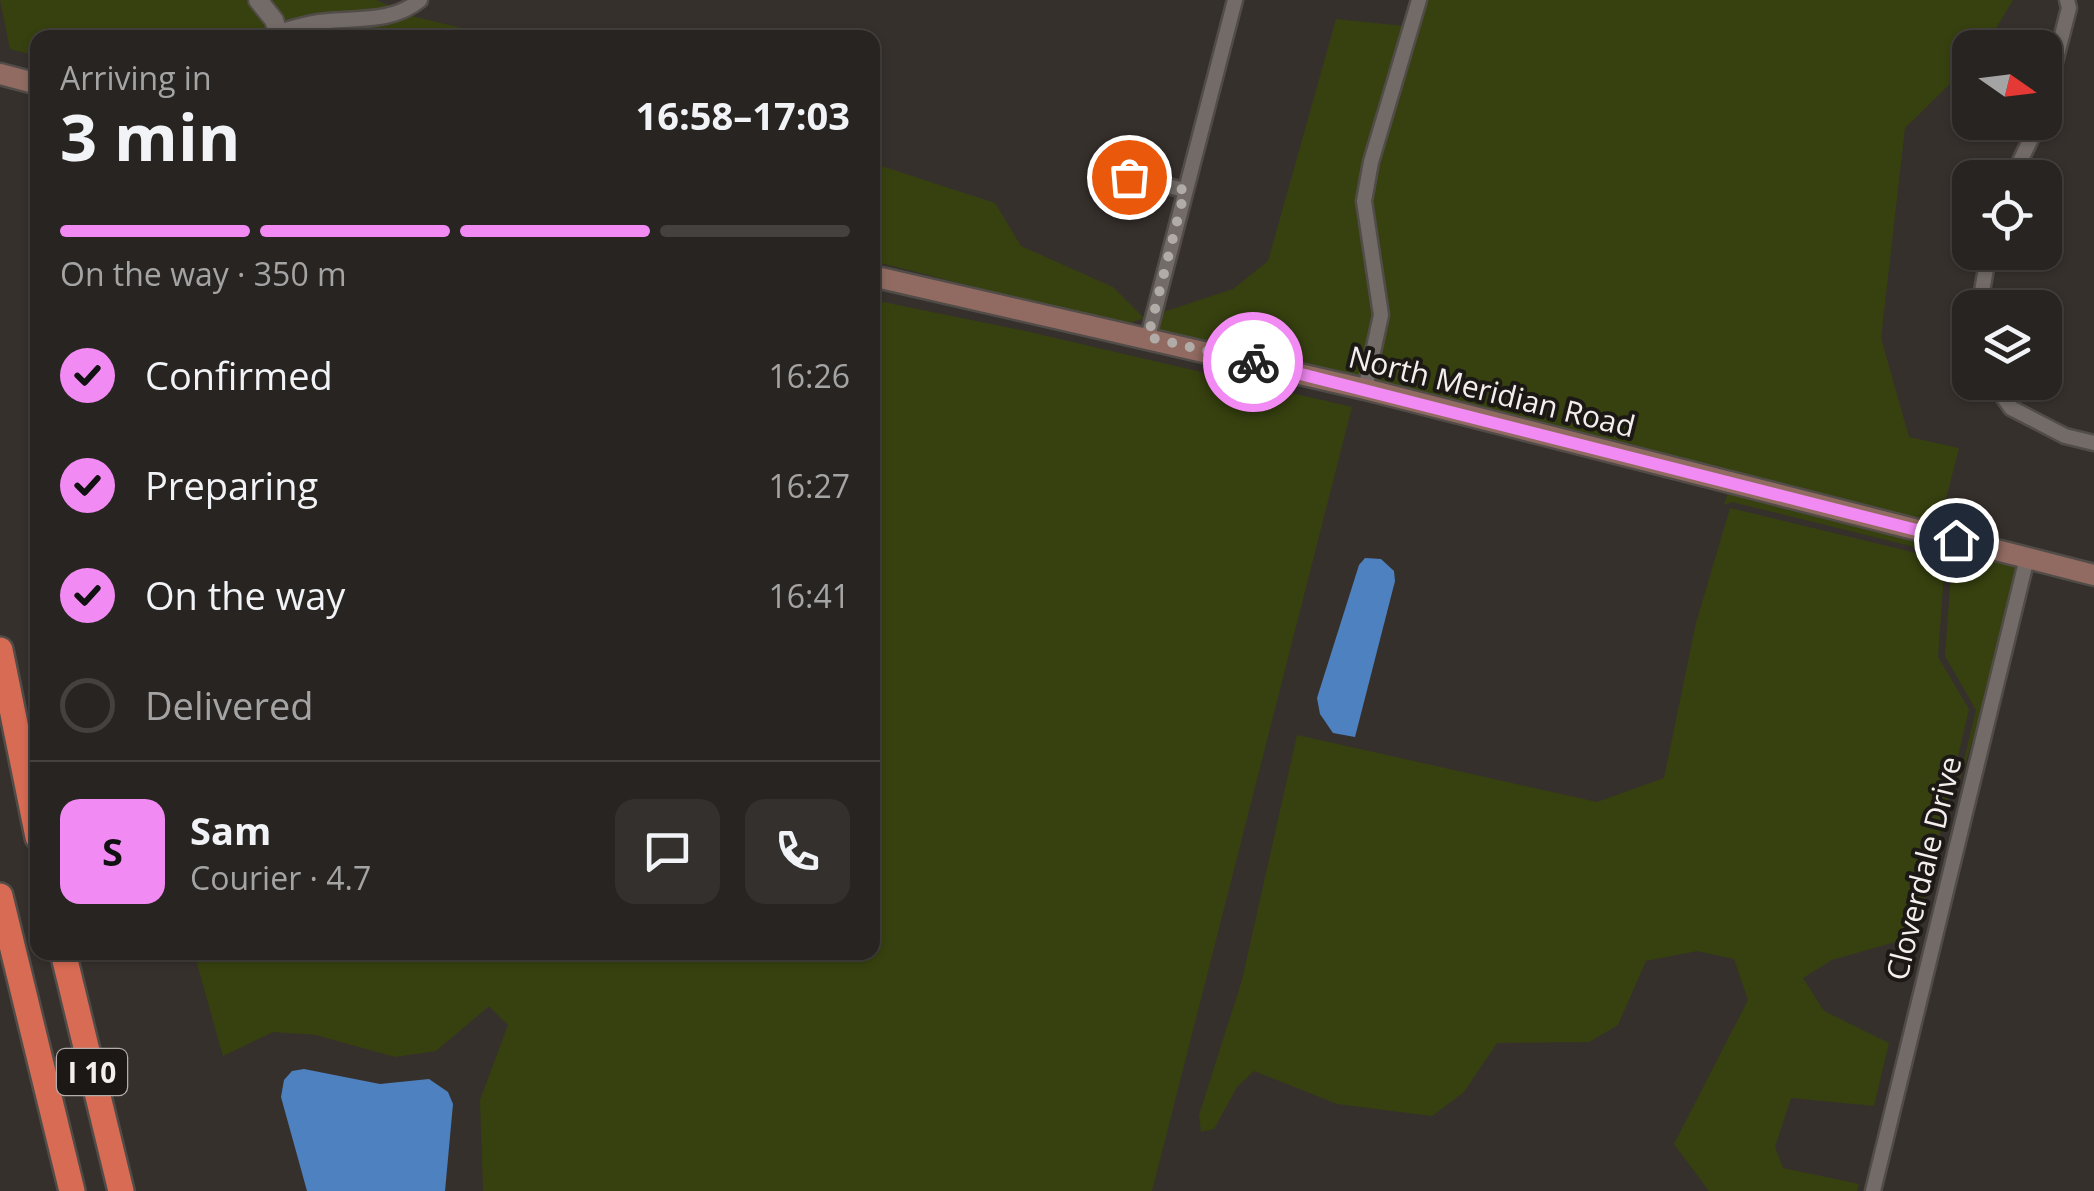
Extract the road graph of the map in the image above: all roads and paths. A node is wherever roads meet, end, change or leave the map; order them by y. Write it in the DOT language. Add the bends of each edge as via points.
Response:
graph roads {
  1 [pos="258,0"];
  2 [pos="420,0"];
  3 [pos="1234,0"];
  4 [pos="1419,0"];
  5 [pos="2067,0"];
  6 [pos="278,30"];
  7 [pos="294,30"];
  8 [pos="2062,35"];
  9 [pos="0,74"];
  10 [pos="30,82"];
  11 [pos="1101,171"];
  12 [pos="1185,190"];
  13 [pos="880,278"];
  14 [pos="1148,337"];
  15 [pos="1365,389"];
  16 [pos="2005,400"];
  17 [pos="2094,443"];
  18 [pos="2027,558"];
  19 [pos="2094,574"];
  20 [pos="0,650"];
  21 [pos="30,798"];
  22 [pos="0,896"];
  23 [pos="65,960"];
  24 [pos="72,1191"];
  25 [pos="121,1191"];
  26 [pos="1873,1191"];
  1 -- 6 [label="street"];
  2 -- 7 [label="street" via="380,18"];
  3 -- 12 [label="street"];
  4 -- 15 [label="street" via="1364,201 1381,315"];
  5 -- 8 [label="street"];
  9 -- 10 [label="main road"];
  11 -- 12 [label="street"];
  12 -- 14 [label="street"];
  13 -- 14 [label="main road, North Meridian Road"];
  14 -- 15 [label="main road, North Meridian Road"];
  15 -- 18 [label="main road, North Meridian Road"];
  16 -- 17 [label="street" via="2065,436"];
  18 -- 19 [label="main road, North Meridian Road"];
  18 -- 26 [label="street, Cloverdale Drive"];
  20 -- 21 [label="highway"];
  22 -- 24 [label="highway, I 10"];
  23 -- 25 [label="highway, I 10"];
}
